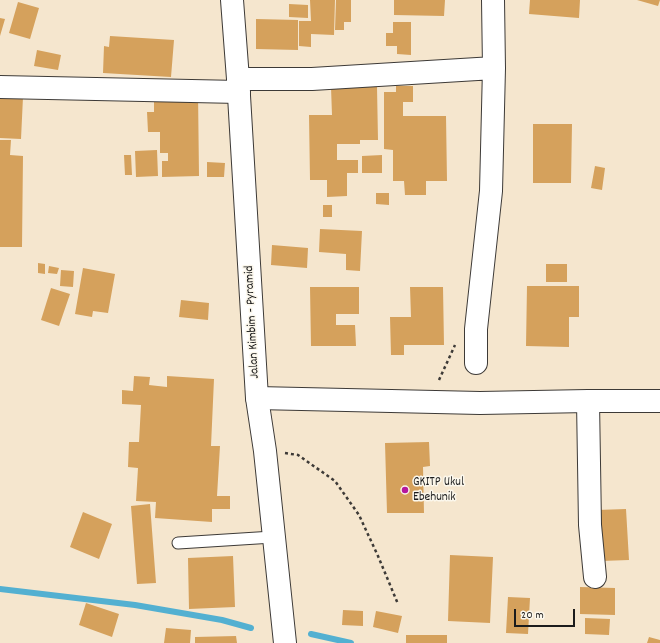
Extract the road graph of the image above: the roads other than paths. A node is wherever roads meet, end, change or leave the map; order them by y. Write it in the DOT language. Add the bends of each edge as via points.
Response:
graph roads {
  1 [pos="232,0"];
  2 [pos="492,0"];
  3 [pos="494,68"];
  4 [pos="238,85"];
  5 [pos="0,87"];
  6 [pos="476,363"];
  7 [pos="257,398"];
  8 [pos="588,401"];
  9 [pos="660,401"];
  10 [pos="273,537"];
  11 [pos="178,543"];
  12 [pos="594,577"];
  13 [pos="285,643"];
  1 -- 4 [label="main road, Jalan Kimbim - Pyramid"];
  2 -- 3 [label="main road"];
  3 -- 4 [label="main road"];
  3 -- 6 [label="main road" via="491,191 476,329"];
  4 -- 5 [label="main road"];
  4 -- 7 [label="main road, Jalan Kimbim - Pyramid"];
  7 -- 8 [label="main road" via="480,404"];
  7 -- 10 [label="main road, Jalan Kimbim - Pyramid"];
  8 -- 9 [label="main road"];
  8 -- 12 [label="main road" via="590,525"];
  10 -- 11 [label="lane"];
  10 -- 13 [label="main road, Jalan Kimbim - Pyramid"];
}
